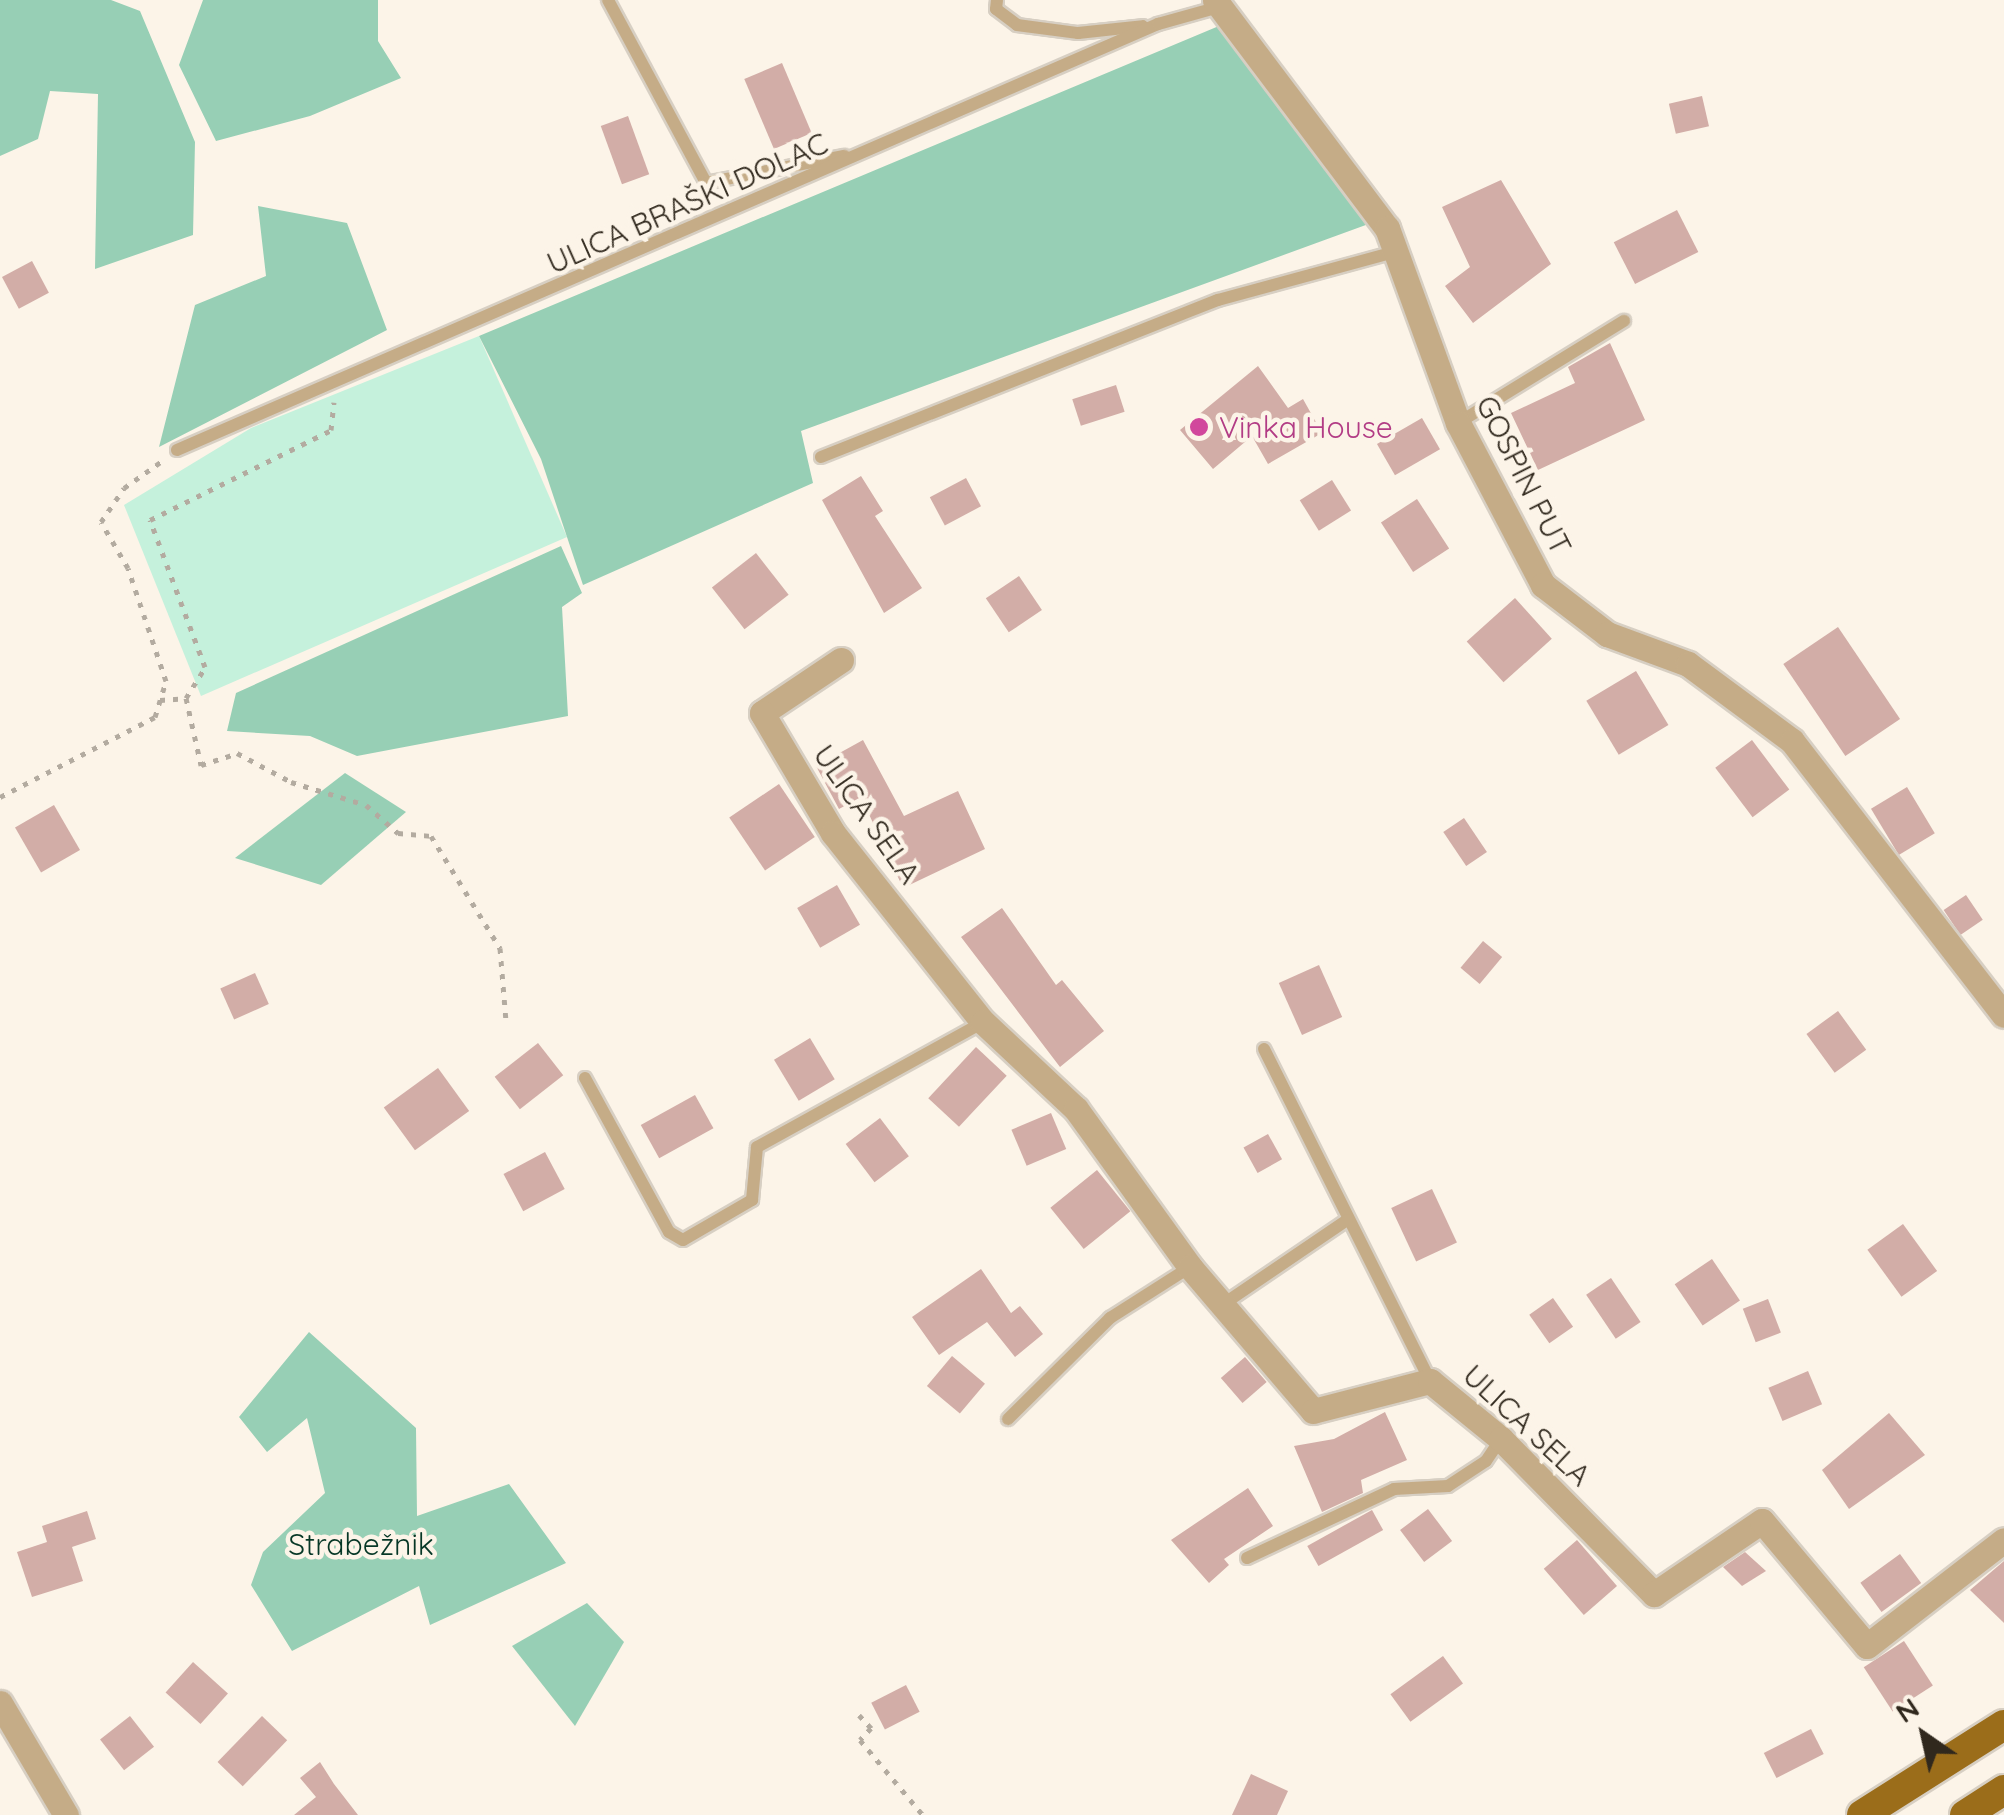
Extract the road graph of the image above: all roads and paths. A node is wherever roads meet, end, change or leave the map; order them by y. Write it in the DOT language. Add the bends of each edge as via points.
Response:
graph roads {
  1 [pos="608,0"];
  2 [pos="996,0"];
  3 [pos="1217,4"];
  4 [pos="1158,24"];
  5 [pos="866,152"];
  6 [pos="1391,254"];
  7 [pos="1624,320"];
  8 [pos="332,384"];
  9 [pos="1458,424"];
  10 [pos="178,450"];
  11 [pos="821,457"];
  12 [pos="841,660"];
  13 [pos="186,698"];
  14 [pos="160,700"];
  15 [pos="0,797"];
  16 [pos="2004,1016"];
  17 [pos="506,1021"];
  18 [pos="983,1022"];
  19 [pos="1264,1048"];
  20 [pos="584,1078"];
  21 [pos="1347,1220"];
  22 [pos="1190,1267"];
  23 [pos="1222,1305"];
  24 [pos="1430,1381"];
  25 [pos="1008,1419"];
  26 [pos="1501,1439"];
  27 [pos="2004,1540"];
  28 [pos="1247,1558"];
  29 [pos="0,1703"];
  30 [pos="860,1715"];
  31 [pos="2004,1724"];
  32 [pos="2004,1790"];
  33 [pos="66,1815"];
  34 [pos="923,1815"];
  35 [pos="1862,1815"];
  36 [pos="1965,1815"];
  1 -- 5 [label="lane" via="706,184"];
  2 -- 4 [label="lane" via="996,9 1017,25 1078,34"];
  3 -- 4 [label="lane, ULICA BRAŠKI DOLAC"];
  3 -- 6 [label="street, GOSPIN PUT" via="1387,228"];
  4 -- 5 [label="lane, ULICA BRAŠKI DOLAC"];
  5 -- 8 [label="lane, ULICA BRAŠKI DOLAC"];
  6 -- 9 [label="street, GOSPIN PUT"];
  6 -- 11 [label="lane" via="1218,300"];
  7 -- 9 [label="lane"];
  8 -- 10 [label="lane, ULICA BRAŠKI DOLAC"];
  8 -- 13 [label="path" via="331,430 150,520 205,667"];
  9 -- 16 [label="street, GOSPIN PUT" via="1544,585 1607,634 1688,664 1792,742"];
  10 -- 14 [label="path" via="124,488 101,522 128,568 166,681"];
  12 -- 18 [label="street, ULICA SELA" via="762,713 833,833"];
  13 -- 14 [label="path"];
  13 -- 17 [label="path" via="201,764 238,752 291,782 366,805 398,833 432,836 500,948"];
  14 -- 15 [label="path" via="155,717"];
  18 -- 20 [label="lane" via="756,1147 752,1200 683,1240 669,1232"];
  18 -- 22 [label="street, ULICA SELA" via="1076,1108"];
  19 -- 21 [label="lane"];
  21 -- 23 [label="lane"];
  21 -- 24 [label="lane"];
  22 -- 23 [label="street, ULICA SELA"];
  22 -- 25 [label="lane" via="1110,1318"];
  23 -- 24 [label="street, ULICA SELA" via="1313,1411"];
  24 -- 26 [label="street, ULICA SELA"];
  26 -- 27 [label="street, ULICA SELA" via="1654,1594 1762,1521 1868,1646"];
  26 -- 28 [label="lane" via="1486,1461 1448,1486 1394,1489"];
  29 -- 33 [label="street"];
  30 -- 34 [label="path" via="871,1728 860,1740"];
  31 -- 35 [label="main road"];
  32 -- 36 [label="main road"];
}
